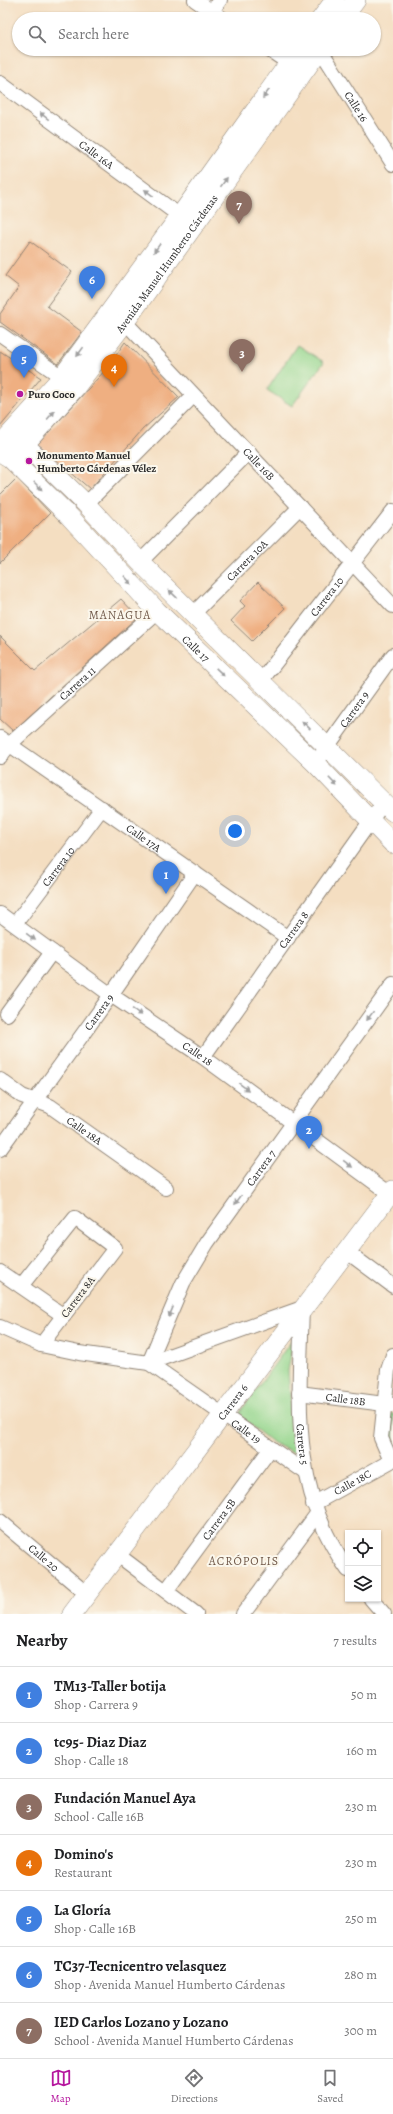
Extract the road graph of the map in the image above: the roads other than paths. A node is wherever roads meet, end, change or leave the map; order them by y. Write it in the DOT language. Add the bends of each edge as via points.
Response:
graph roads {
  1 [pos="195,0"];
  2 [pos="220,0"];
  3 [pos="335,0"];
  4 [pos="356,0"];
  5 [pos="213,12"];
  6 [pos="218,12"];
  7 [pos="326,12"];
  8 [pos="347,12"];
  9 [pos="294,56"];
  10 [pos="315,56"];
  11 [pos="324,56"];
  12 [pos="0,83"];
  13 [pos="393,164"];
  14 [pos="186,221"];
  15 [pos="124,322"];
  16 [pos="0,334"];
  17 [pos="62,377"];
  18 [pos="193,396"];
  19 [pos="8,450"];
  20 [pos="249,452"];
  21 [pos="86,504"];
  22 [pos="300,507"];
  23 [pos="393,512"];
  24 [pos="140,562"];
  25 [pos="353,565"];
  26 [pos="393,606"];
  27 [pos="157,611"];
  28 [pos="194,614"];
  29 [pos="392,661"];
  30 [pos="261,681"];
  31 [pos="5,741"];
  32 [pos="328,746"];
  33 [pos="0,757"];
  34 [pos="315,763"];
  35 [pos="388,807"];
  36 [pos="102,808"];
  37 [pos="370,821"];
  38 [pos="393,844"];
  39 [pos="195,873"];
  40 [pos="0,914"];
  41 [pos="14,924"];
  42 [pos="288,938"];
  43 [pos="52,952"];
  44 [pos="393,984"];
  45 [pos="111,995"];
  46 [pos="7,1014"];
  47 [pos="203,1057"];
  48 [pos="0,1080"];
  49 [pos="36,1101"];
  50 [pos="293,1123"];
  51 [pos="0,1149"];
  52 [pos="166,1188"];
  53 [pos="392,1193"];
  54 [pos="346,1251"];
  55 [pos="0,1272"];
  56 [pos="21,1286"];
  57 [pos="393,1286"];
  58 [pos="302,1308"];
  59 [pos="64,1316"];
  60 [pos="0,1327"];
  61 [pos="41,1345"];
  62 [pos="393,1355"];
  63 [pos="149,1363"];
  64 [pos="299,1393"];
  65 [pos="388,1405"];
  66 [pos="223,1413"];
  67 [pos="271,1448"];
  68 [pos="305,1472"];
  69 [pos="315,1509"];
  70 [pos="0,1521"];
  71 [pos="118,1555"];
  72 [pos="345,1566"];
  73 [pos="166,1591"];
  74 [pos="87,1594"];
  75 [pos="374,1602"];
  76 [pos="72,1614"];
  77 [pos="196,1614"];
  78 [pos="243,1614"];
  79 [pos="384,1614"];
  1 -- 5 [label="street"];
  2 -- 6 [label="street"];
  3 -- 7 [label="street"];
  4 -- 8 [label="street"];
  9 -- 14 [label="street, Avenida Manuel Humberto Cárdenas, one-way"];
  14 -- 10 [label="street, Avenida Manuel Humberto Cárdenas, one-way"];
  11 -- 13 [label="street, Calle 16"];
  14 -- 12 [label="street, Calle 16A, one-way"];
  14 -- 15 [label="street, Avenida Manuel Humberto Cárdenas"];
  14 -- 17 [label="street, Avenida Manuel Humberto Cárdenas, one-way"];
  15 -- 18 [label="street, Calle 16B"];
  19 -- 15 [label="street, Avenida Manuel Humberto Cárdenas, one-way" via="75,388"];
  16 -- 17 [label="street"];
  17 -- 19 [label="street, Avenida Manuel Humberto Cárdenas"];
  18 -- 20 [label="street, Calle 16B"];
  18 -- 21 [label="street"];
  19 -- 21 [label="street, Calle 17"];
  19 -- 27 [label="street, Calle 17, one-way"];
  20 -- 22 [label="street, Calle 16B"];
  20 -- 24 [label="street"];
  21 -- 24 [label="street, Calle 17"];
  22 -- 25 [label="street, Calle 16B"];
  22 -- 28 [label="street, Carrera 10A"];
  23 -- 25 [label="street, Carrera 10"];
  28 -- 24 [label="street, Calle 17, one-way"];
  25 -- 26 [label="street, Calle 16B"];
  25 -- 30 [label="street, Carrera 10"];
  27 -- 31 [label="street, Carrera 11"];
  27 -- 34 [label="street, Calle 17, one-way"];
  28 -- 30 [label="street, Calle 17"];
  29 -- 32 [label="street, Carrera 9"];
  32 -- 30 [label="street, Calle 17, one-way"];
  31 -- 33 [label="street, Carrera 11"];
  31 -- 36 [label="street, Calle 17A"];
  32 -- 34 [label="street, Carrera 9"];
  32 -- 35 [label="street, Calle 17"];
  34 -- 37 [label="street, Calle 17, one-way"];
  35 -- 37 [label="street, Carrera 8"];
  36 -- 39 [label="street, Calle 17A"];
  36 -- 41 [label="street, Carrera 10"];
  37 -- 38 [label="street, Calle 17"];
  37 -- 42 [label="street, Carrera 8"];
  39 -- 42 [label="street, Calle 17A"];
  39 -- 45 [label="street, Carrera 9"];
  40 -- 41 [label="street, Calle 18"];
  41 -- 43 [label="street, Calle 18, one-way"];
  42 -- 47 [label="street, Carrera 8"];
  43 -- 45 [label="street, Calle 18"];
  43 -- 46 [label="street"];
  44 -- 50 [label="street, Carrera 7, one-way"];
  45 -- 47 [label="street, Calle 18, one-way"];
  45 -- 49 [label="street, Carrera 9"];
  47 -- 50 [label="street, Calle 18, one-way"];
  48 -- 49 [label="street, Calle 18A" via="22,1096"];
  49 -- 51 [label="street, Carrera 9"];
  49 -- 52 [label="street, Calle 18A" via="50,1106"];
  50 -- 53 [label="street, Calle 18, one-way"];
  50 -- 63 [label="street, Carrera 7, one-way" via="207,1243 183,1283"];
  53 -- 54 [label="street, Carrera 6"];
  54 -- 57 [label="street"];
  54 -- 58 [label="street, Carrera 6"];
  55 -- 56 [label="street"];
  56 -- 59 [label="street"];
  56 -- 59 [label="street, Carrera 8A" via="75,1218 115,1248"];
  58 -- 63 [label="street, Calle 19"];
  58 -- 64 [label="street, Carrera 5"];
  58 -- 66 [label="street, Carrera 6"];
  59 -- 61 [label="street, Carrera 8A"];
  60 -- 61 [label="street, Calle 19"];
  61 -- 63 [label="street, Calle 19"];
  62 -- 65 [label="street" via="388,1370"];
  63 -- 66 [label="street, Calle 19"];
  64 -- 65 [label="street, Calle 18B"];
  64 -- 68 [label="street, Carrera 5"];
  65 -- 69 [label="street, Calle 18C" via="381,1438 391,1461"];
  66 -- 67 [label="street, Calle 19"];
  66 -- 71 [label="street, Carrera 6"];
  67 -- 68 [label="street, Calle 19"];
  67 -- 73 [label="street, Carrera 5B"];
  68 -- 69 [label="street, Carrera 5"];
  69 -- 72 [label="street, Carrera 5" via="336,1553"];
  69 -- 78 [label="street"];
  70 -- 74 [label="street, Calle 20"];
  71 -- 73 [label="street"];
  71 -- 74 [label="street, Carrera 6"];
  73 -- 77 [label="street"];
  74 -- 76 [label="street, Carrera 6"];
  75 -- 79 [label="street"];
}
